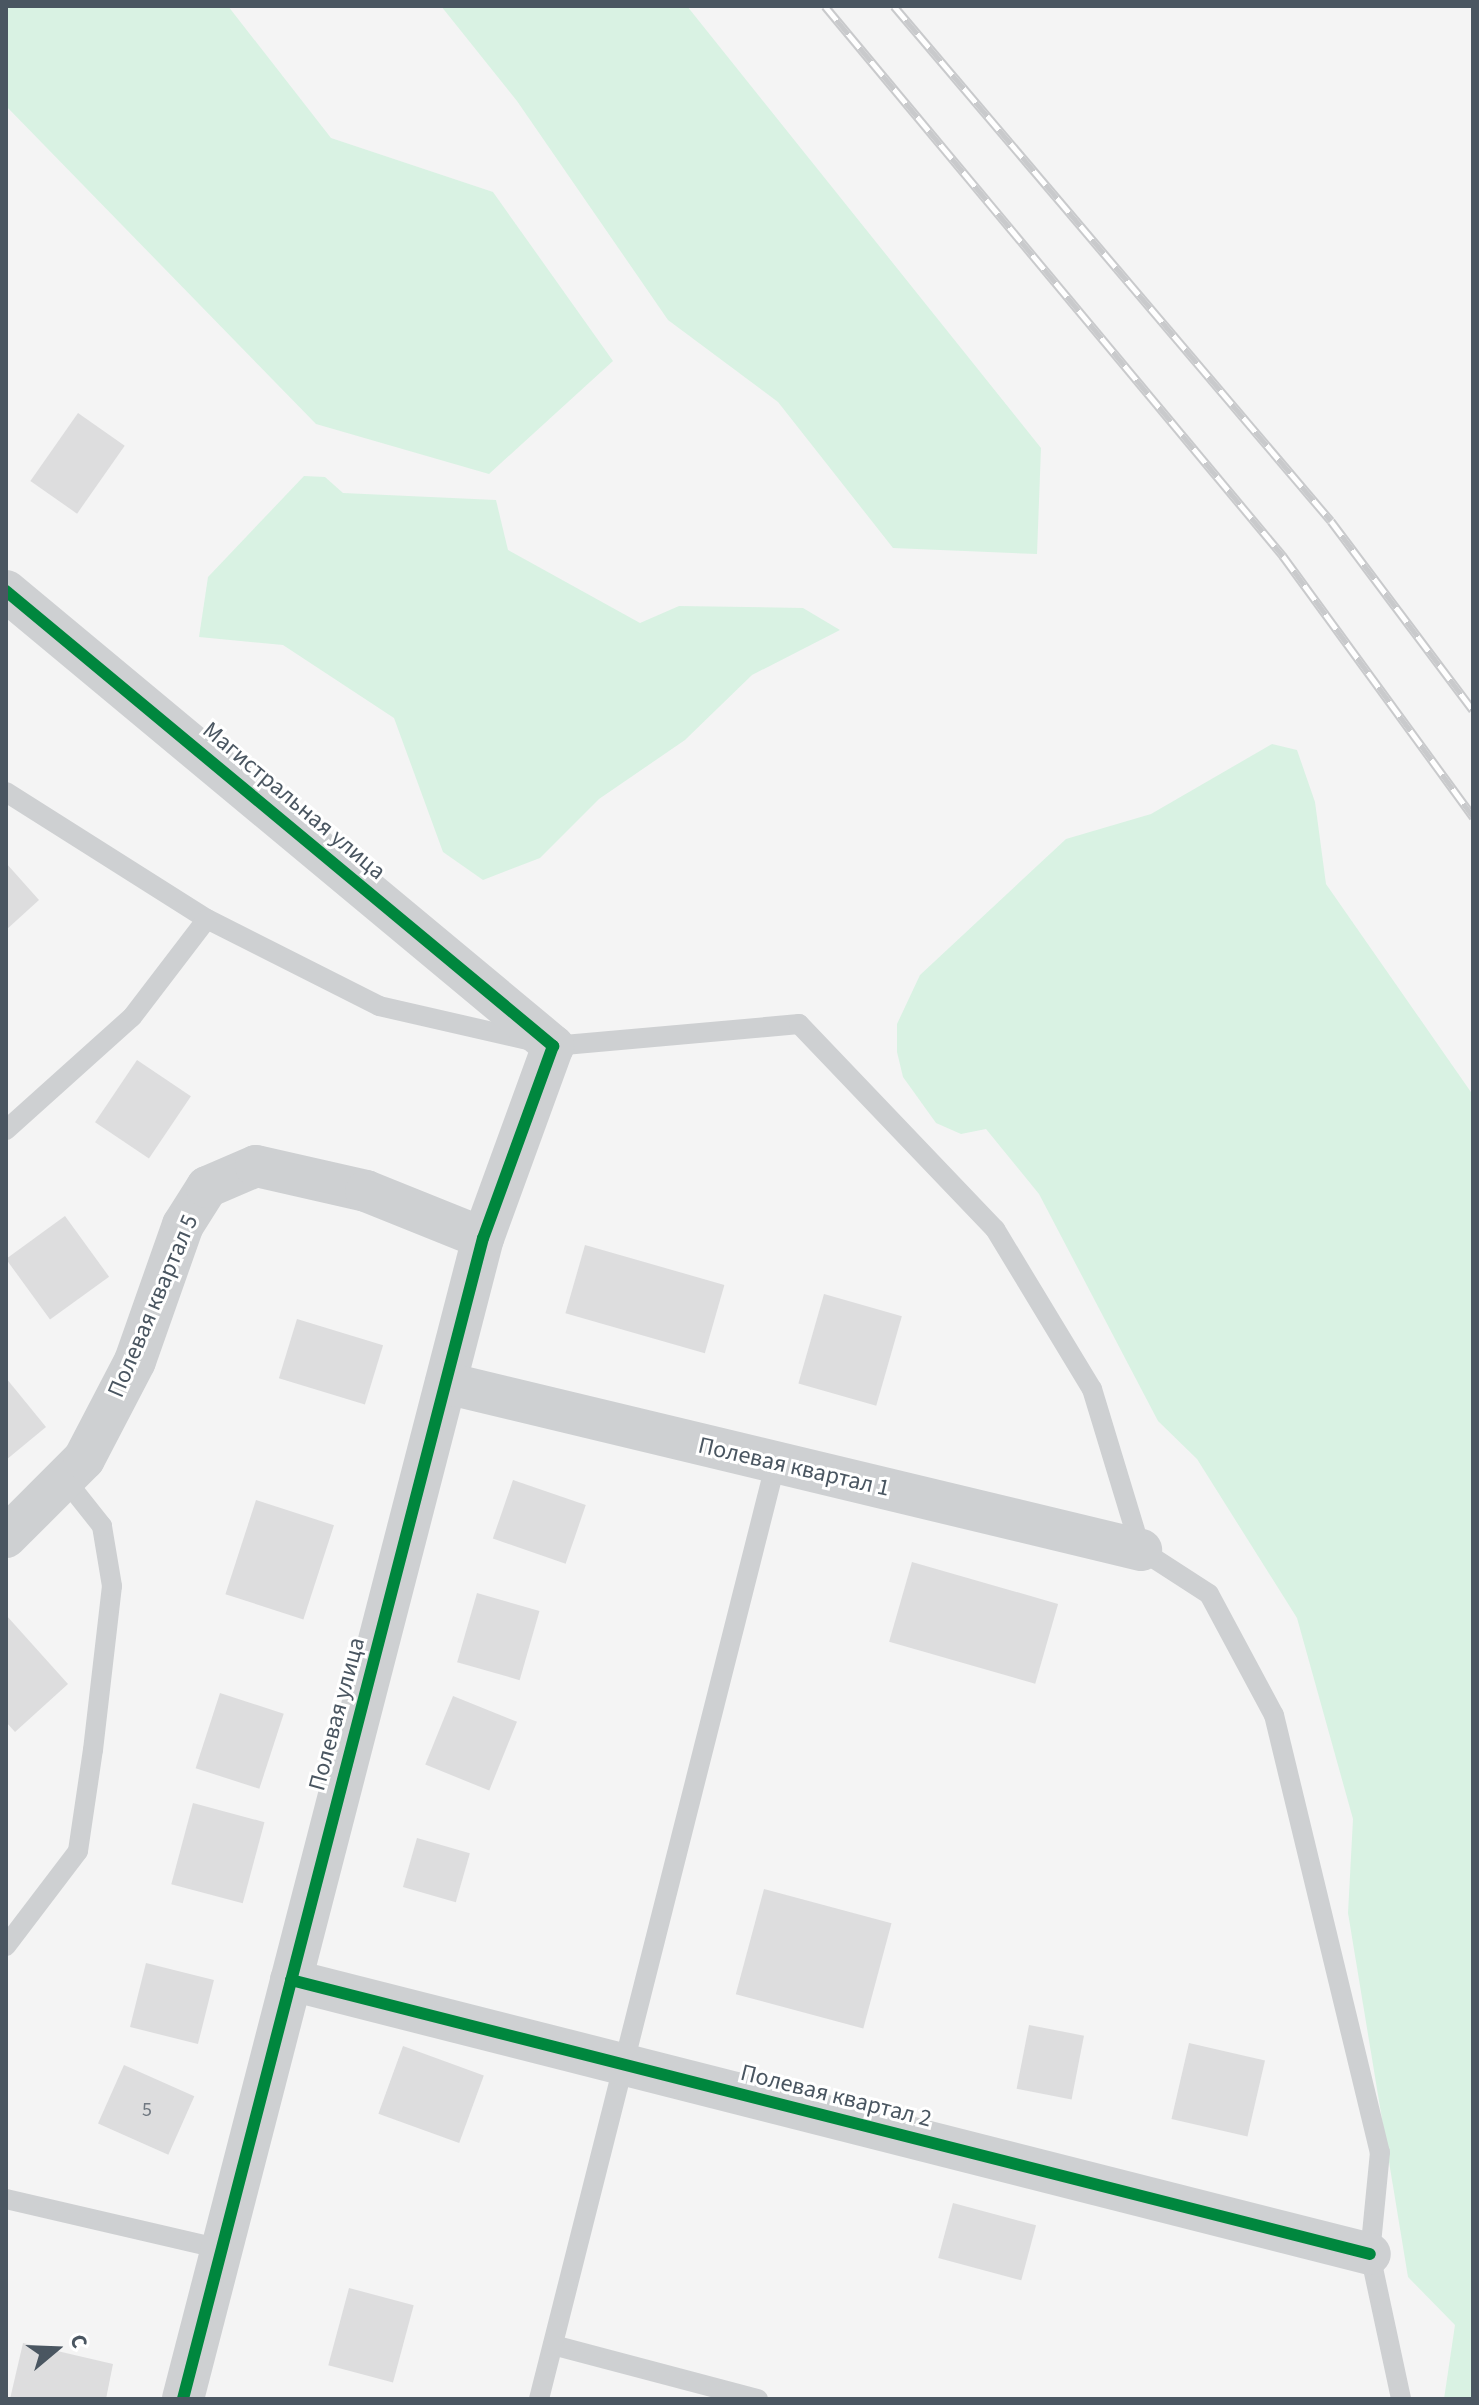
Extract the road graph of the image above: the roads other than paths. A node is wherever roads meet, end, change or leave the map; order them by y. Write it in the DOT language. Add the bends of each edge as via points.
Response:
graph roads {
  1 [pos="6,591"];
  2 [pos="6,792"];
  3 [pos="207,919"];
  4 [pos="553,1046"];
  5 [pos="6,1130"];
  6 [pos="483,1238"];
  7 [pos="446,1383"];
  8 [pos="776,1462"];
  9 [pos="64,1478"];
  10 [pos="6,1537"];
  11 [pos="1141,1550"];
  12 [pos="6,1946"];
  13 [pos="291,1980"];
  14 [pos="627,2066"];
  15 [pos="6,2199"];
  16 [pos="221,2249"];
  17 [pos="1370,2254"];
  18 [pos="553,2345"];
  19 [pos="183,2399"];
  20 [pos="539,2399"];
  21 [pos="758,2399"];
  22 [pos="1401,2399"];
  1 -- 4 [label="street, Магистральная улица"];
  2 -- 3 [label="lane"];
  3 -- 4 [label="lane" via="379,1006"];
  3 -- 5 [label="lane" via="132,1017"];
  4 -- 6 [label="street, Полевая улица"];
  4 -- 11 [label="lane" via="799,1024 995,1229 1092,1389"];
  6 -- 7 [label="street, Полевая улица"];
  6 -- 9 [label="street, Полевая квартал 5" via="366,1191 256,1166 207,1187 183,1225 135,1361 84,1459"];
  7 -- 8 [label="street, Полевая квартал 1"];
  7 -- 13 [label="street, Полевая улица"];
  8 -- 11 [label="street, Полевая квартал 1"];
  8 -- 14 [label="lane"];
  9 -- 10 [label="street, Полевая квартал 5"];
  9 -- 12 [label="lane" via="102,1526 112,1586 93,1750 78,1851"];
  11 -- 17 [label="lane" via="1209,1594 1274,1715 1380,2152"];
  13 -- 14 [label="street, Полевая квартал 2"];
  13 -- 16 [label="street, Полевая улица"];
  14 -- 17 [label="street, Полевая квартал 2"];
  14 -- 18 [label="lane"];
  15 -- 16 [label="lane"];
  16 -- 19 [label="street, Полевая улица"];
  17 -- 22 [label="lane"];
  18 -- 20 [label="lane"];
  18 -- 21 [label="lane"];
}
